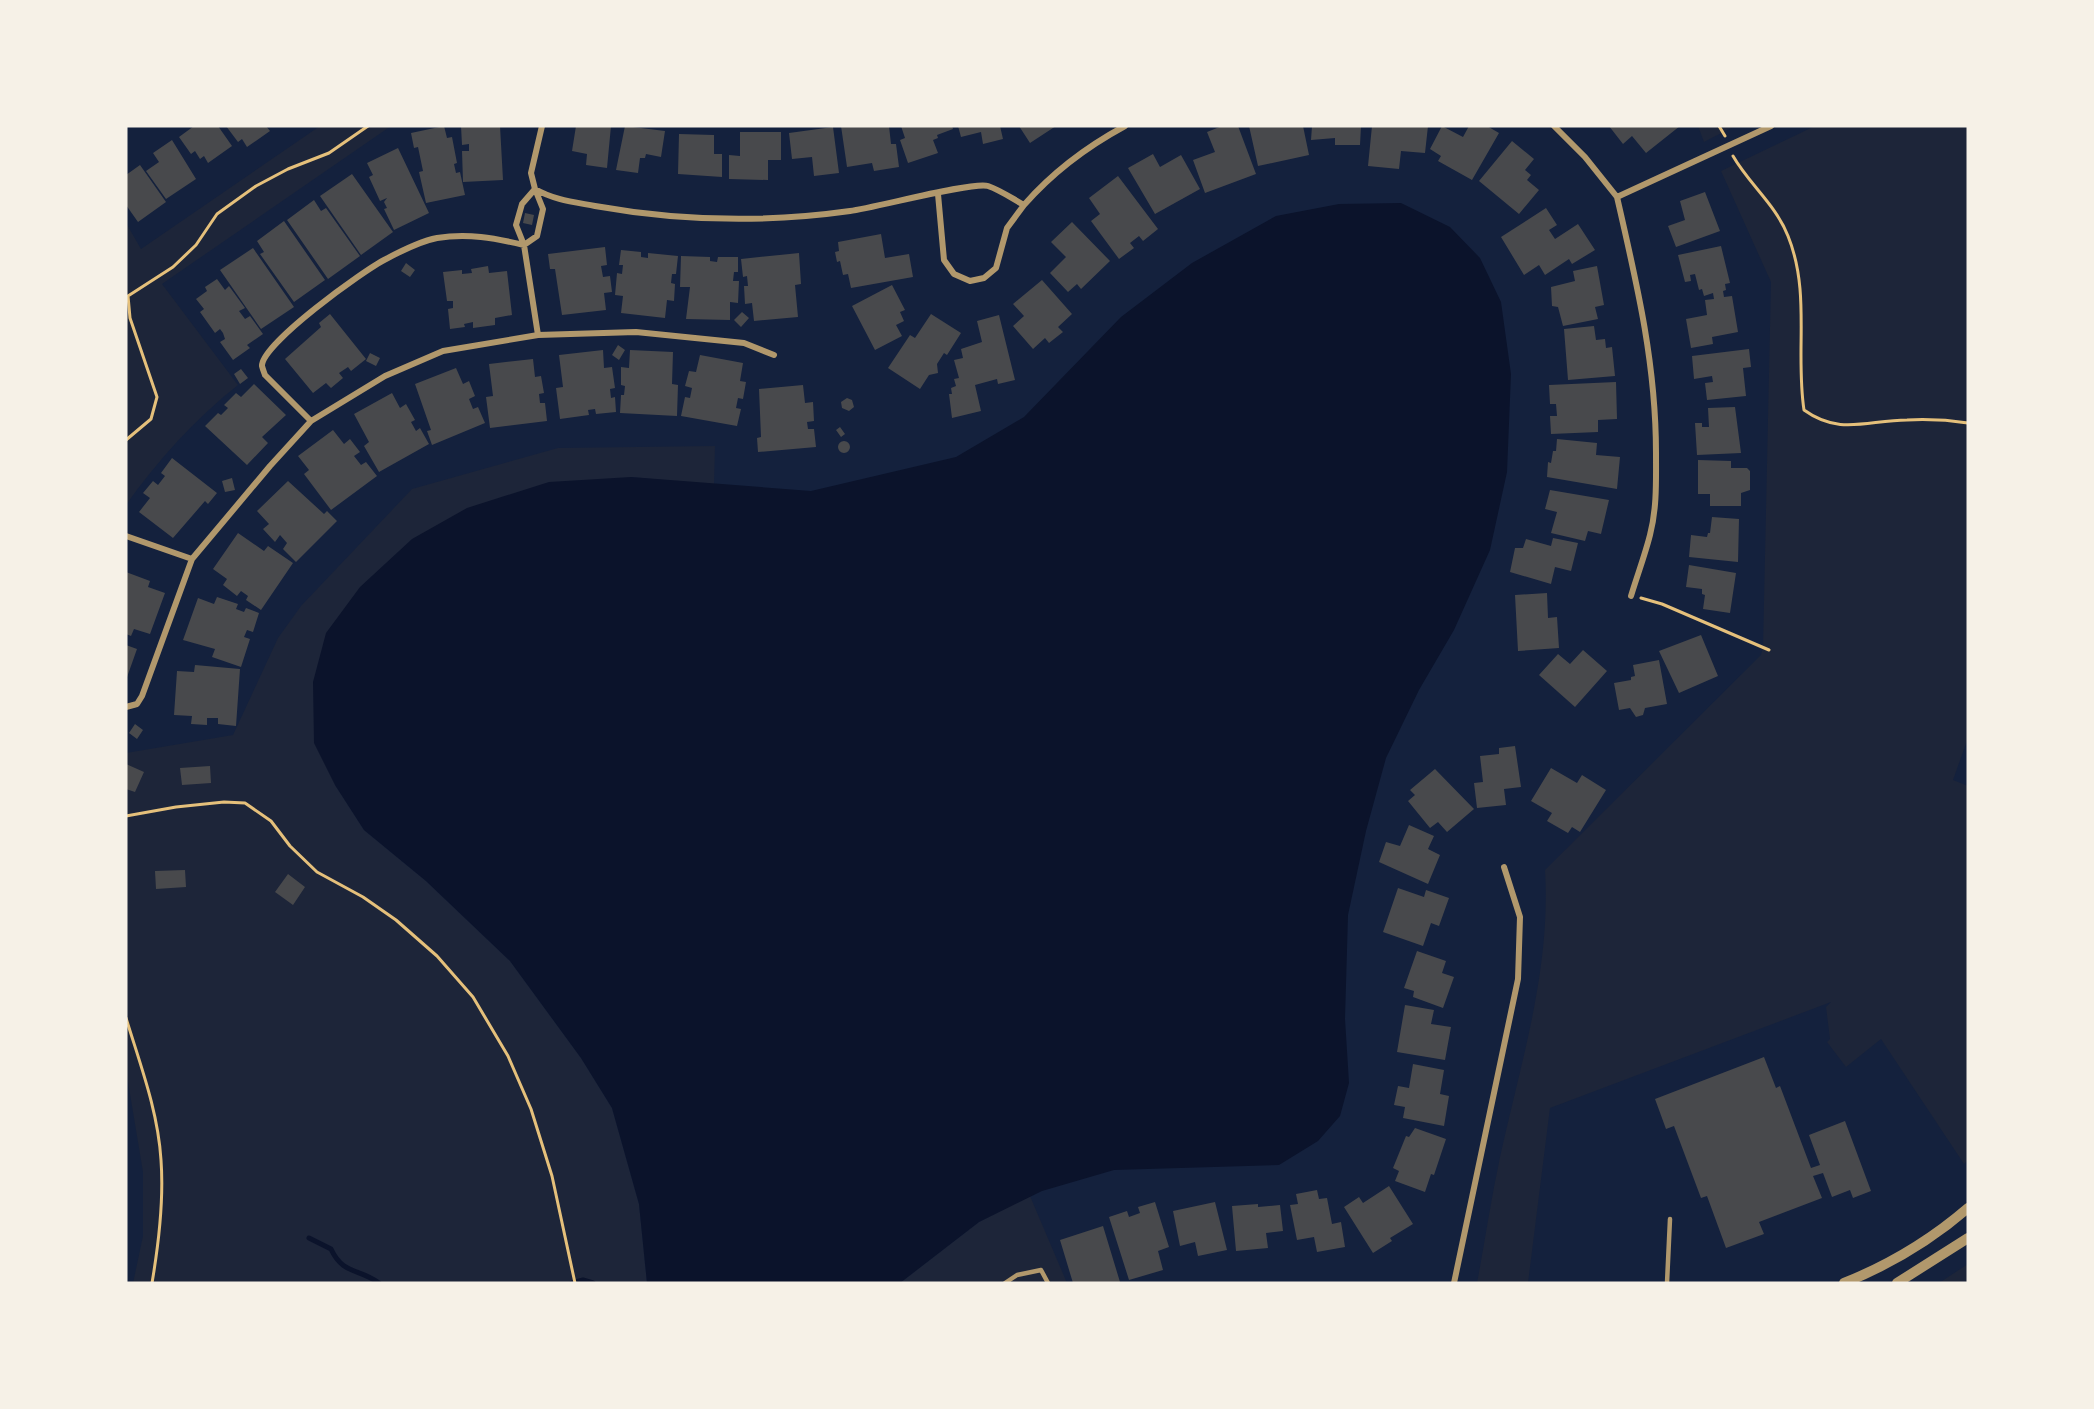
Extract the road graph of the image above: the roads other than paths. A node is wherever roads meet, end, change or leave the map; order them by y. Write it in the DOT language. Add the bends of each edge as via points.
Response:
graph roads {
  1 [pos="542,126"];
  2 [pos="1125,126"];
  3 [pos="1554,126"];
  4 [pos="1771,126"];
  5 [pos="535,189"];
  6 [pos="939,194"];
  7 [pos="1617,197"];
  8 [pos="1024,204"];
  9 [pos="524,245"];
  10 [pos="538,335"];
  11 [pos="774,355"];
  12 [pos="311,421"];
  13 [pos="126,536"];
  14 [pos="192,559"];
  15 [pos="1630,596"];
  16 [pos="126,707"];
  17 [pos="1504,867"];
  18 [pos="1968,1208"];
  19 [pos="1670,1219"];
  20 [pos="1968,1238"];
  21 [pos="1005,1283"];
  22 [pos="1048,1283"];
  23 [pos="1454,1283"];
  24 [pos="1667,1283"];
  25 [pos="1844,1283"];
  26 [pos="1897,1283"];
  1 -- 5 [label="street" via="531,173"];
  2 -- 8 [label="street" via="1046,180"];
  3 -- 7 [label="street"];
  4 -- 7 [label="street"];
  5 -- 6 [label="street" via="549,198 694,218 790,217 850,211"];
  5 -- 9 [label="street" via="522,204 516,225"];
  5 -- 9 [label="street" via="543,209 537,236"];
  6 -- 8 [label="street" via="974,184 987,185"];
  6 -- 8 [label="street" via="944,260 954,274 970,281 984,278 996,268 1007,228"];
  7 -- 15 [label="street" via="1646,322 1656,420 1656,499 1651,534"];
  9 -- 10 [label="street"];
  9 -- 12 [label="street" via="476,234 435,239 385,259 317,305 280,341 262,366 266,375"];
  10 -- 11 [label="street" via="636,332 744,343"];
  10 -- 12 [label="street" via="444,351 385,376"];
  12 -- 14 [label="street"];
  13 -- 14 [label="street"];
  14 -- 16 [label="street" via="142,696 137,704"];
  17 -- 23 [label="street" via="1520,917 1518,979"];
  18 -- 25 [label="street" via="1944,1229 1869,1273"];
  19 -- 24 [label="lane"];
  20 -- 26 [label="street"];
  21 -- 22 [label="lane" via="1017,1275 1041,1270"];
}
